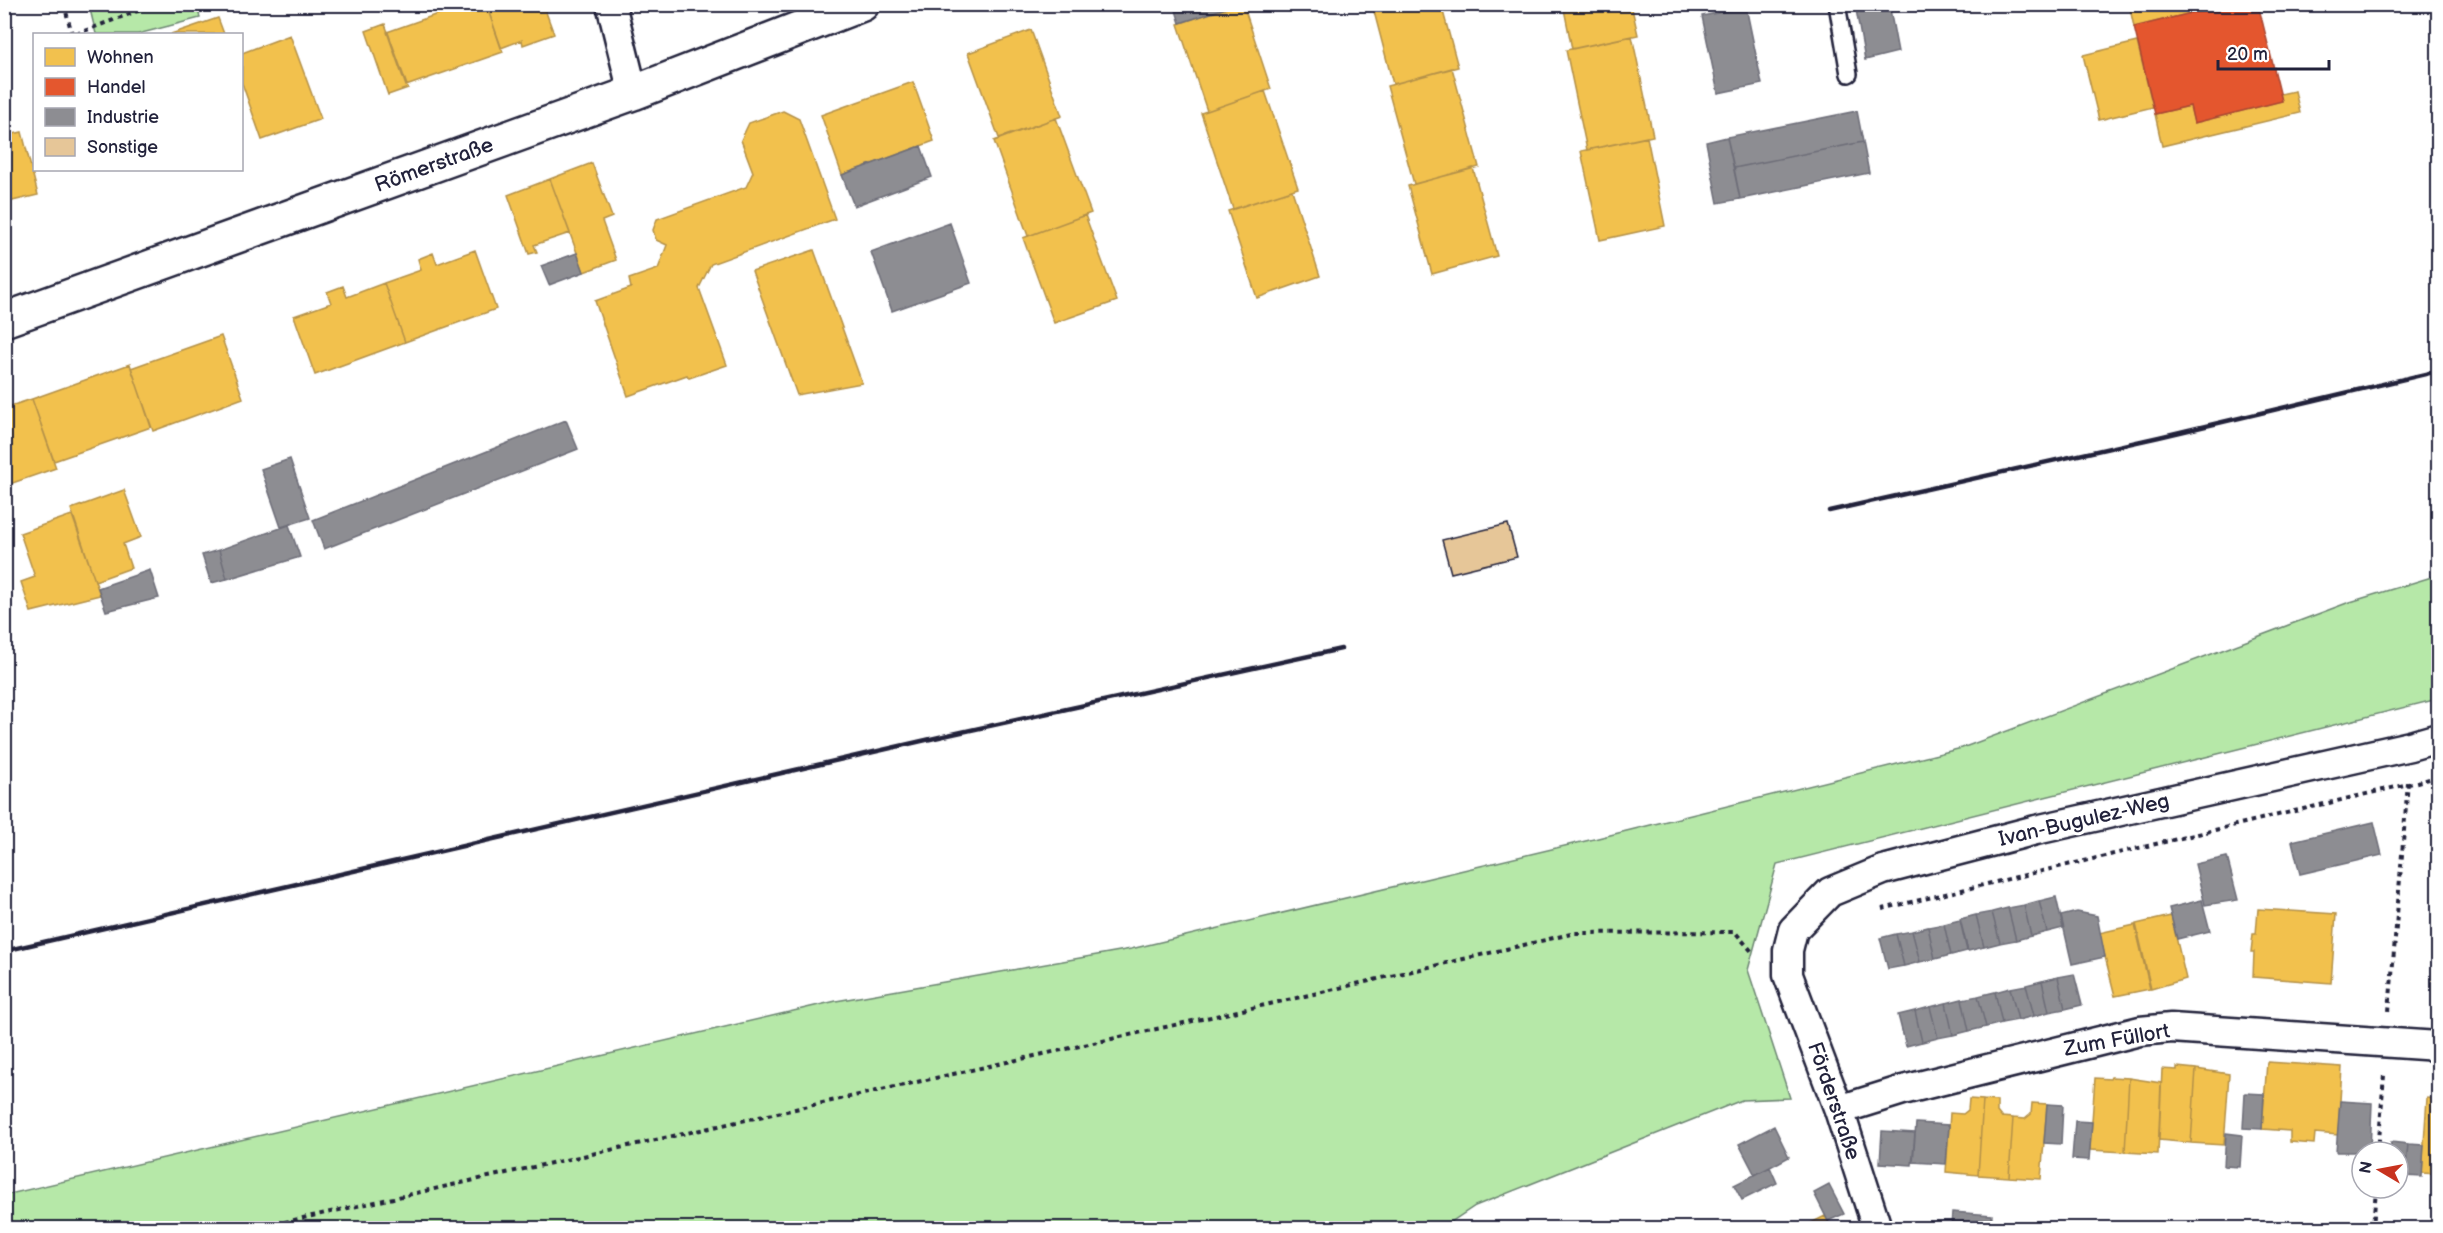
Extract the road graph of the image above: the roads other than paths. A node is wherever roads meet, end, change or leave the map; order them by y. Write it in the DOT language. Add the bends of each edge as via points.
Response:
graph roads {
  1 [pos="611,4"];
  2 [pos="862,4"];
  3 [pos="1837,4"];
  4 [pos="1849,74"];
  5 [pos="633,93"];
  6 [pos="4,320"];
  7 [pos="2439,738"];
  8 [pos="1788,963"];
  9 [pos="2439,1046"];
  10 [pos="1839,1110"];
  11 [pos="1877,1228"];
  1 -- 5 [label="street"];
  2 -- 5 [label="main road, Römerstraße"];
  3 -- 4 [label="lane"];
  5 -- 6 [label="main road, Römerstraße"];
  7 -- 8 [label="street, Ivan-Bugulez-Weg" via="2036,830 1883,870 1830,892 1793,930"];
  8 -- 10 [label="street, Förderstraße"];
  9 -- 10 [label="street, Zum Füllort" via="2171,1028 2140,1031 1903,1090"];
  10 -- 11 [label="street, Förderstraße"];
}
